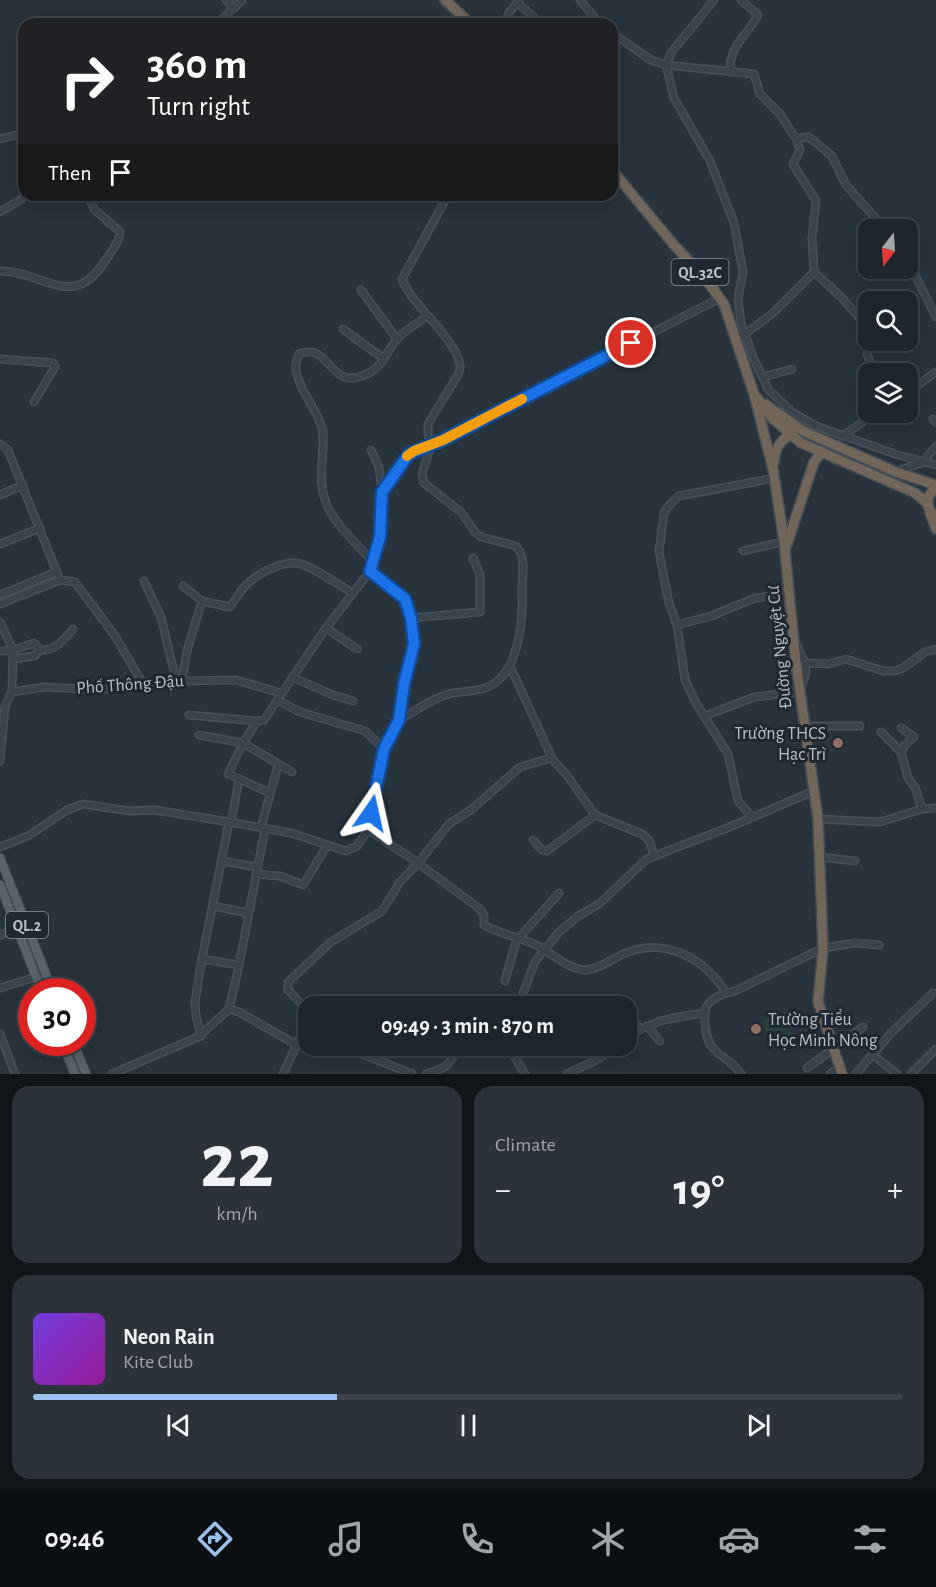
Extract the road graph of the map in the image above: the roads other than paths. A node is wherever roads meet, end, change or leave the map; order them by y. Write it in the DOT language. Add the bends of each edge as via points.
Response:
graph roads {
  1 [pos="226,0"];
  2 [pos="242,0"];
  3 [pos="445,0"];
  4 [pos="580,0"];
  5 [pos="714,0"];
  6 [pos="741,0"];
  7 [pos="518,1"];
  8 [pos="234,8"];
  9 [pos="224,18"];
  10 [pos="464,18"];
  11 [pos="507,18"];
  12 [pos="535,18"];
  13 [pos="595,18"];
  14 [pos="618,37"];
  15 [pos="666,65"];
  16 [pos="730,72"];
  17 [pos="18,134"];
  18 [pos="795,138"];
  19 [pos="0,139"];
  20 [pos="618,177"];
  21 [pos="18,201"];
  22 [pos="90,201"];
  23 [pos="445,201"];
  24 [pos="0,212"];
  25 [pos="876,219"];
  26 [pos="0,271"];
  27 [pos="814,272"];
  28 [pos="917,279"];
  29 [pos="361,290"];
  30 [pos="720,298"];
  31 [pos="738,299"];
  32 [pos="727,310"];
  33 [pos="427,316"];
  34 [pos="858,316"];
  35 [pos="936,317"];
  36 [pos="343,329"];
  37 [pos="741,338"];
  38 [pos="397,339"];
  39 [pos="0,359"];
  40 [pos="384,359"];
  41 [pos="792,369"];
  42 [pos="936,372"];
  43 [pos="763,377"];
  44 [pos="918,385"];
  45 [pos="754,394"];
  46 [pos="34,402"];
  47 [pos="862,423"];
  48 [pos="790,435"];
  49 [pos="813,435"];
  50 [pos="842,436"];
  51 [pos="2,445"];
  52 [pos="431,445"];
  53 [pos="936,446"];
  54 [pos="372,450"];
  55 [pos="822,452"];
  56 [pos="924,462"];
  57 [pos="936,465"];
  58 [pos="896,472"];
  59 [pos="774,474"];
  60 [pos="22,485"];
  61 [pos="936,486"];
  62 [pos="382,492"];
  63 [pos="0,495"];
  64 [pos="928,505"];
  65 [pos="936,517"];
  66 [pos="40,528"];
  67 [pos="936,529"];
  68 [pos="786,541"];
  69 [pos="0,544"];
  70 [pos="743,551"];
  71 [pos="473,558"];
  72 [pos="374,563"];
  73 [pos="370,571"];
  74 [pos="56,572"];
  75 [pos="60,580"];
  76 [pos="144,581"];
  77 [pos="183,586"];
  78 [pos="353,593"];
  79 [pos="789,594"];
  80 [pos="0,595"];
  81 [pos="202,601"];
  82 [pos="0,604"];
  83 [pos="411,618"];
  84 [pos="0,622"];
  85 [pos="677,625"];
  86 [pos="326,628"];
  87 [pos="73,629"];
  88 [pos="794,641"];
  89 [pos="357,649"];
  90 [pos="936,649"];
  91 [pos="12,650"];
  92 [pos="40,650"];
  93 [pos="0,651"];
  94 [pos="14,659"];
  95 [pos="805,663"];
  96 [pos="510,666"];
  97 [pos="292,677"];
  98 [pos="179,680"];
  99 [pos="142,682"];
  100 [pos="12,692"];
  101 [pos="800,692"];
  102 [pos="281,693"];
  103 [pos="277,700"];
  104 [pos="353,701"];
  105 [pos="189,715"];
  106 [pos="705,716"];
  107 [pos="399,720"];
  108 [pos="257,721"];
  109 [pos="804,726"];
  110 [pos="860,726"];
  111 [pos="901,728"];
  112 [pos="881,732"];
  113 [pos="199,735"];
  114 [pos="243,743"];
  115 [pos="384,749"];
  116 [pos="901,752"];
  117 [pos="551,758"];
  118 [pos="0,761"];
  119 [pos="278,765"];
  120 [pos="292,772"];
  121 [pos="239,779"];
  122 [pos="814,792"];
  123 [pos="270,793"];
  124 [pos="936,808"];
  125 [pos="922,809"];
  126 [pos="595,815"];
  127 [pos="752,817"];
  128 [pos="818,819"];
  129 [pos="230,822"];
  130 [pos="263,829"];
  131 [pos="368,830"];
  132 [pos="533,840"];
  133 [pos="327,846"];
  134 [pos="0,847"];
  135 [pos="654,856"];
  136 [pos="820,857"];
  137 [pos="0,858"];
  138 [pos="222,861"];
  139 [pos="855,861"];
  140 [pos="418,863"];
  141 [pos="256,870"];
  142 [pos="9,879"];
  143 [pos="0,884"];
  144 [pos="559,893"];
  145 [pos="213,906"];
  146 [pos="248,913"];
  147 [pos="17,928"];
  148 [pos="0,935"];
  149 [pos="517,938"];
  150 [pos="879,945"];
  151 [pos="823,948"];
  152 [pos="544,950"];
  153 [pos="202,959"];
  154 [pos="239,965"];
  155 [pos="36,977"];
  156 [pos="48,978"];
  157 [pos="505,981"];
  158 [pos="0,988"];
  159 [pos="726,993"];
  160 [pos="933,993"];
  161 [pos="522,996"];
  162 [pos="298,1000"];
  163 [pos="229,1009"];
  164 [pos="704,1013"];
  165 [pos="637,1024"];
  166 [pos="647,1026"];
  167 [pos="863,1027"];
  168 [pos="640,1029"];
  169 [pos="637,1031"];
  170 [pos="0,1034"];
  171 [pos="201,1035"];
  172 [pos="660,1041"];
  173 [pos="2,1045"];
  174 [pos="297,1045"];
  175 [pos="936,1049"];
  176 [pos="834,1050"];
  177 [pos="873,1055"];
  178 [pos="68,1056"];
  179 [pos="79,1056"];
  180 [pos="367,1056"];
  181 [pos="454,1056"];
  182 [pos="514,1056"];
  183 [pos="602,1056"];
  184 [pos="807,1068"];
  185 [pos="841,1071"];
  186 [pos="15,1074"];
  187 [pos="75,1074"];
  188 [pos="86,1074"];
  189 [pos="112,1074"];
  190 [pos="284,1074"];
  191 [pos="412,1074"];
  192 [pos="426,1074"];
  193 [pos="525,1074"];
  194 [pos="567,1074"];
  195 [pos="741,1074"];
  196 [pos="830,1074"];
  197 [pos="856,1074"];
  198 [pos="897,1074"];
  199 [pos="911,1074"];
  1 -- 8 [label="street"];
  2 -- 8 [label="street"];
  3 -- 10 [label="highway"];
  4 -- 13 [label="street"];
  5 -- 15 [label="street" via="671,52"];
  6 -- 16 [label="street" via="758,15 730,57"];
  7 -- 11 [label="street"];
  7 -- 12 [label="street"];
  8 -- 9 [label="street"];
  14 -- 15 [label="street" via="651,60"];
  15 -- 16 [label="street"];
  15 -- 31 [label="street" via="674,98 710,161 734,223 743,272"];
  16 -- 18 [label="street" via="754,74 760,94 780,114"];
  17 -- 19 [label="street"];
  18 -- 25 [label="street" via="808,137 828,152 846,185"];
  18 -- 27 [label="street" via="800,150 793,164 816,201"];
  20 -- 30 [label="highway, QL.32C"];
  21 -- 24 [label="street"];
  22 -- 26 [label="street" via="120,232 117,245 90,280 66,287 17,272"];
  23 -- 33 [label="street" via="402,277"];
  27 -- 34 [label="street"];
  27 -- 37 [label="street"];
  28 -- 35 [label="street"];
  29 -- 38 [label="street"];
  30 -- 32 [label="highway, QL.32C"];
  30 -- 52 [label="street"];
  31 -- 32 [label="street"];
  31 -- 37 [label="street"];
  32 -- 37 [label="highway, QL.32C"];
  33 -- 38 [label="street"];
  33 -- 52 [label="street" via="462,363 428,424"];
  36 -- 40 [label="street"];
  37 -- 43 [label="street"];
  37 -- 45 [label="highway, QL.32C"];
  38 -- 40 [label="street"];
  39 -- 46 [label="street" via="55,364"];
  40 -- 72 [label="street" via="371,372 353,378 334,371 315,352 299,354 295,367 322,428 322,486 326,504"];
  41 -- 43 [label="street"];
  42 -- 44 [label="street"];
  43 -- 50 [label="street" via="771,393 792,412"];
  45 -- 48 [label="highway, QL.32C"];
  45 -- 49 [label="highway"];
  45 -- 59 [label="highway, Đường Nguyệt Cư"];
  47 -- 50 [label="street"];
  48 -- 49 [label="highway"];
  48 -- 55 [label="highway, QL.32C"];
  48 -- 59 [label="highway" via="777,447"];
  49 -- 58 [label="highway"];
  50 -- 56 [label="street"];
  51 -- 60 [label="street" via="8,450"];
  52 -- 62 [label="street" via="406,457"];
  52 -- 96 [label="street" via="422,474 424,483 461,512 475,532 516,546 522,556 521,628"];
  53 -- 56 [label="street"];
  54 -- 62 [label="street"];
  55 -- 64 [label="highway, QL.32C" via="919,495"];
  55 -- 68 [label="highway" via="814,462"];
  56 -- 57 [label="street"];
  56 -- 58 [label="street"];
  58 -- 61 [label="highway"];
  59 -- 68 [label="highway, Đường Nguyệt Cư"];
  59 -- 85 [label="street" via="682,495 666,509 659,552"];
  60 -- 63 [label="street"];
  60 -- 66 [label="street"];
  61 -- 64 [label="highway"];
  62 -- 72 [label="street" via="380,537"];
  64 -- 65 [label="highway"];
  64 -- 67 [label="highway"];
  66 -- 69 [label="street"];
  66 -- 74 [label="street"];
  68 -- 70 [label="street"];
  68 -- 79 [label="highway, Đường Nguyệt Cư"];
  71 -- 83 [label="street" via="481,581 479,612"];
  72 -- 73 [label="street"];
  73 -- 78 [label="street"];
  73 -- 83 [label="street" via="402,595"];
  74 -- 75 [label="street"];
  74 -- 80 [label="street"];
  75 -- 82 [label="street"];
  75 -- 99 [label="street" via="75,582 115,636"];
  76 -- 98 [label="street" via="161,618"];
  77 -- 81 [label="street"];
  78 -- 81 [label="street" via="294,563 275,567 253,580 230,607"];
  78 -- 86 [label="street"];
  79 -- 85 [label="street" via="755,598"];
  79 -- 88 [label="highway, Đường Nguyệt Cư"];
  81 -- 98 [label="street"];
  83 -- 107 [label="street" via="414,644"];
  84 -- 91 [label="street"];
  85 -- 106 [label="street" via="685,680"];
  86 -- 89 [label="street"];
  86 -- 97 [label="street"];
  87 -- 92 [label="street" via="58,646"];
  88 -- 95 [label="street"];
  88 -- 101 [label="highway, Đường Nguyệt Cư"];
  90 -- 95 [label="street" via="895,671 846,659 828,664"];
  91 -- 92 [label="street" via="34,643"];
  91 -- 93 [label="street"];
  91 -- 94 [label="street"];
  92 -- 94 [label="street" via="34,656"];
  94 -- 100 [label="street"];
  95 -- 101 [label="street"];
  96 -- 107 [label="street" via="492,685 439,697"];
  96 -- 117 [label="street"];
  97 -- 102 [label="street"];
  97 -- 104 [label="street"];
  98 -- 99 [label="street, Phố Thông Đậu"];
  98 -- 102 [label="street, Phố Thông Đậu" via="236,680"];
  99 -- 100 [label="street, Phố Thông Đậu" via="92,691 45,687"];
  100 -- 118 [label="street" via="5,706"];
  101 -- 106 [label="street" via="754,697"];
  101 -- 109 [label="highway, Đường Nguyệt Cư"];
  102 -- 103 [label="street"];
  103 -- 108 [label="street" via="264,720"];
  103 -- 115 [label="street" via="300,712 365,731"];
  105 -- 108 [label="street"];
  106 -- 127 [label="street" via="728,754 738,801"];
  107 -- 115 [label="street"];
  108 -- 114 [label="street"];
  109 -- 110 [label="street"];
  109 -- 122 [label="highway, Đường Nguyệt Cư"];
  111 -- 116 [label="street" via="914,737"];
  112 -- 116 [label="street"];
  113 -- 114 [label="street"];
  114 -- 119 [label="street"];
  114 -- 121 [label="street" via="228,774"];
  115 -- 131 [label="street"];
  116 -- 125 [label="street"];
  117 -- 126 [label="street"];
  117 -- 140 [label="street" via="524,765 502,781 449,824"];
  119 -- 120 [label="street"];
  119 -- 123 [label="street"];
  121 -- 123 [label="street"];
  121 -- 129 [label="street"];
  122 -- 127 [label="street"];
  122 -- 128 [label="highway, Đường Nguyệt Cư"];
  123 -- 130 [label="street"];
  124 -- 125 [label="street"];
  125 -- 128 [label="street" via="880,822"];
  126 -- 132 [label="street" via="547,851"];
  126 -- 135 [label="street" via="642,834 649,840"];
  127 -- 135 [label="street"];
  128 -- 136 [label="highway, Đường Nguyệt Cư"];
  129 -- 130 [label="street"];
  129 -- 134 [label="street" via="82,804 28,836"];
  129 -- 138 [label="street"];
  130 -- 133 [label="street"];
  130 -- 141 [label="street"];
  131 -- 133 [label="street" via="350,851"];
  131 -- 140 [label="street"];
  133 -- 141 [label="street" via="303,885"];
  135 -- 152 [label="street" via="593,909 559,932"];
  136 -- 139 [label="street"];
  136 -- 151 [label="highway, Đường Nguyệt Cư"];
  137 -- 142 [label="main road, QL.2"];
  138 -- 141 [label="street"];
  138 -- 145 [label="street"];
  140 -- 149 [label="street" via="482,911 484,925"];
  140 -- 162 [label="street" via="398,884 382,912 331,942 288,982 288,990"];
  141 -- 146 [label="street"];
  142 -- 143 [label="main road"];
  142 -- 156 [label="main road, QL.2"];
  143 -- 147 [label="main road, QL.2"];
  144 -- 149 [label="street"];
  145 -- 146 [label="street"];
  145 -- 153 [label="street"];
  146 -- 154 [label="street"];
  147 -- 148 [label="street"];
  147 -- 155 [label="main road, QL.2"];
  149 -- 152 [label="street"];
  149 -- 157 [label="street"];
  150 -- 151 [label="street" via="855,943"];
  151 -- 159 [label="street"];
  151 -- 176 [label="highway, Đường Nguyệt Cư" via="819,1002"];
  152 -- 159 [label="street" via="587,970 636,949 677,952 704,967"];
  152 -- 161 [label="street"];
  153 -- 154 [label="street"];
  153 -- 171 [label="street" via="195,1008"];
  154 -- 163 [label="street"];
  155 -- 158 [label="street"];
  159 -- 164 [label="street" via="712,999"];
  160 -- 177 [label="street"];
  163 -- 171 [label="street"];
  163 -- 174 [label="street"];
  164 -- 166 [label="street"];
  164 -- 195 [label="street" via="709,1043"];
  165 -- 168 [label="street"];
  166 -- 168 [label="street"];
  166 -- 172 [label="street"];
  167 -- 176 [label="street"];
  168 -- 169 [label="street"];
  170 -- 173 [label="street"];
  171 -- 189 [label="street"];
  173 -- 186 [label="street"];
  174 -- 190 [label="street"];
  175 -- 199 [label="street"];
  176 -- 184 [label="street"];
  176 -- 185 [label="highway, Đường Nguyệt Cư"];
  177 -- 197 [label="street"];
  177 -- 198 [label="street"];
  178 -- 187 [label="main road"];
  179 -- 188 [label="main road"];
  180 -- 191 [label="street"];
  181 -- 192 [label="street" via="449,1064"];
  182 -- 193 [label="street"];
  183 -- 194 [label="street"];
  185 -- 196 [label="street"];
}
